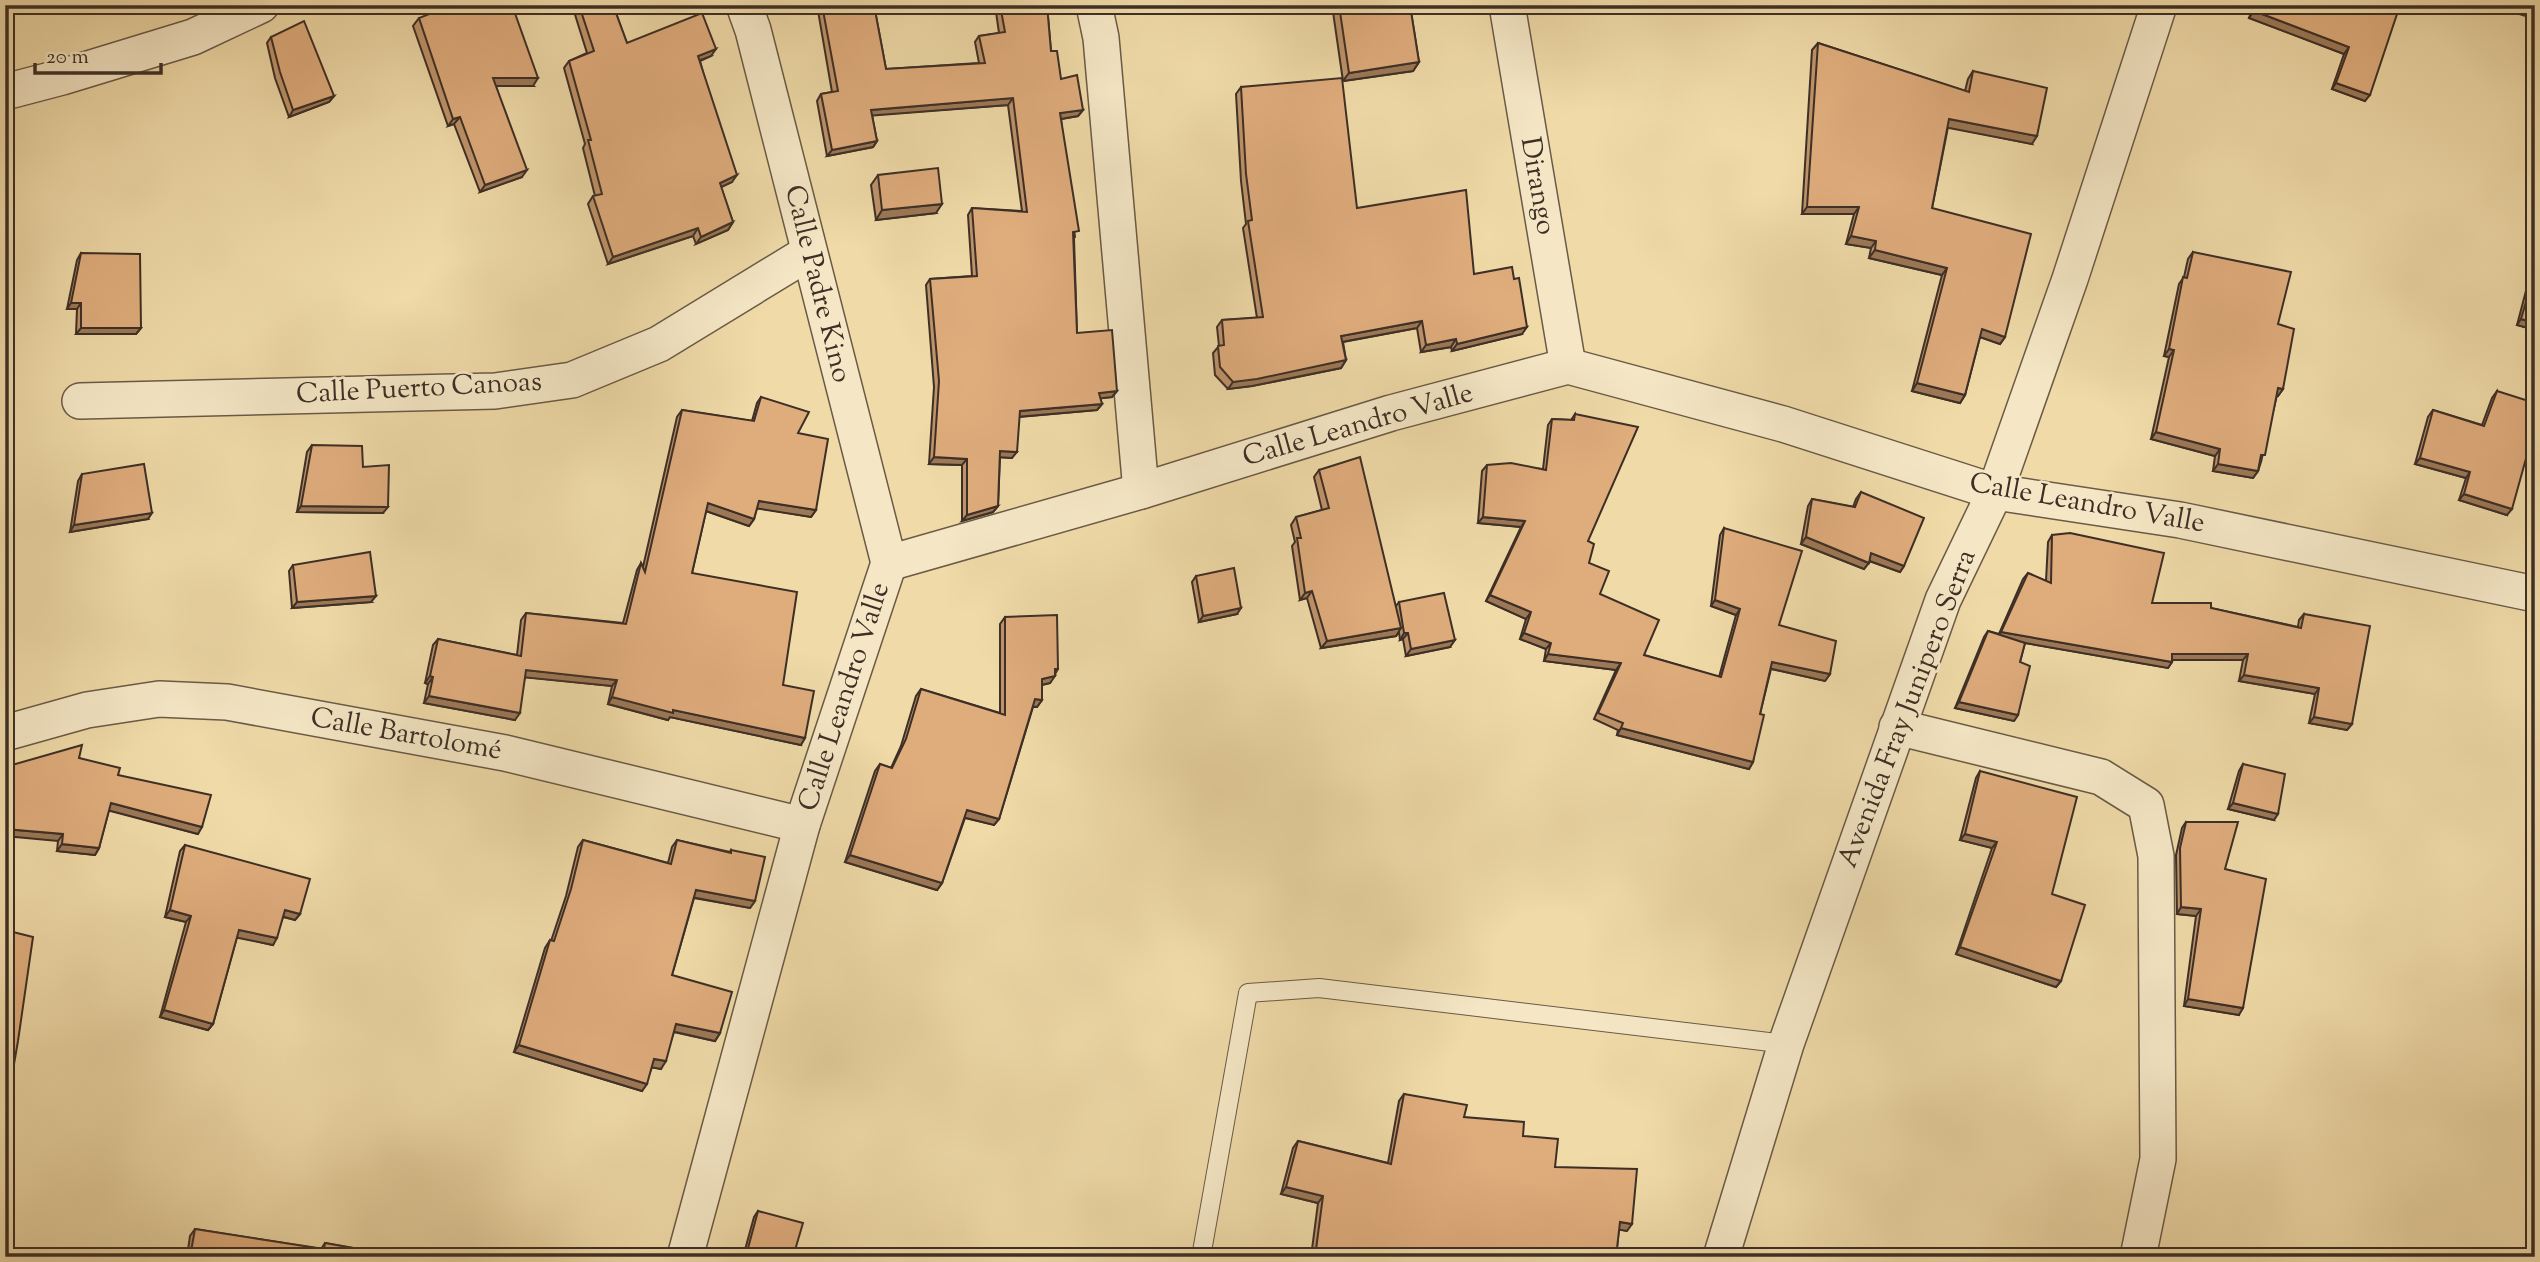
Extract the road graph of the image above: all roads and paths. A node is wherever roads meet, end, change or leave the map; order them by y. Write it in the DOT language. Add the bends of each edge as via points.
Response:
graph roads {
  1 [pos="261,5"];
  2 [pos="744,5"];
  3 [pos="1094,5"];
  4 [pos="1507,5"];
  5 [pos="2158,5"];
  6 [pos="5,92"];
  7 [pos="808,253"];
  8 [pos="1568,366"];
  9 [pos="80,401"];
  10 [pos="1141,491"];
  11 [pos="1996,492"];
  12 [pos="889,562"];
  13 [pos="2535,594"];
  14 [pos="1897,727"];
  15 [pos="5,733"];
  16 [pos="803,825"];
  17 [pos="1786,1044"];
  18 [pos="685,1257"];
  19 [pos="1201,1257"];
  20 [pos="1721,1257"];
  21 [pos="2138,1257"];
  1 -- 6 [label="street" via="193,37"];
  2 -- 7 [label="street, Calle Padre Kino"];
  3 -- 10 [label="street" via="1101,38"];
  4 -- 8 [label="street, Dirango"];
  5 -- 11 [label="street, Avenida Fray Junipero Serra"];
  7 -- 9 [label="street, Calle Puerto Canoas" via="659,344 572,380 495,391"];
  7 -- 12 [label="street, Calle Padre Kino"];
  8 -- 10 [label="street, Calle Leandro Valle" via="1391,413"];
  8 -- 11 [label="street, Calle Leandro Valle" via="1783,424"];
  10 -- 12 [label="street, Calle Leandro Valle"];
  11 -- 13 [label="street, Calle Leandro Valle" via="2180,520"];
  11 -- 14 [label="street, Avenida Fray Junipero Serra" via="1943,600"];
  12 -- 16 [label="street, Calle Leandro Valle"];
  14 -- 17 [label="street, Avenida Fray Junipero Serra"];
  14 -- 21 [label="street" via="2101,777 2146,805 2156,856 2158,1159"];
  15 -- 16 [label="street, Calle Bartolomé" via="88,710 159,699 226,702 505,752"];
  16 -- 18 [label="street, Calle Leandro Valle"];
  17 -- 19 [label="lane" via="1319,988 1248,993"];
  17 -- 20 [label="street, Avenida Fray Junipero Serra"];
}
